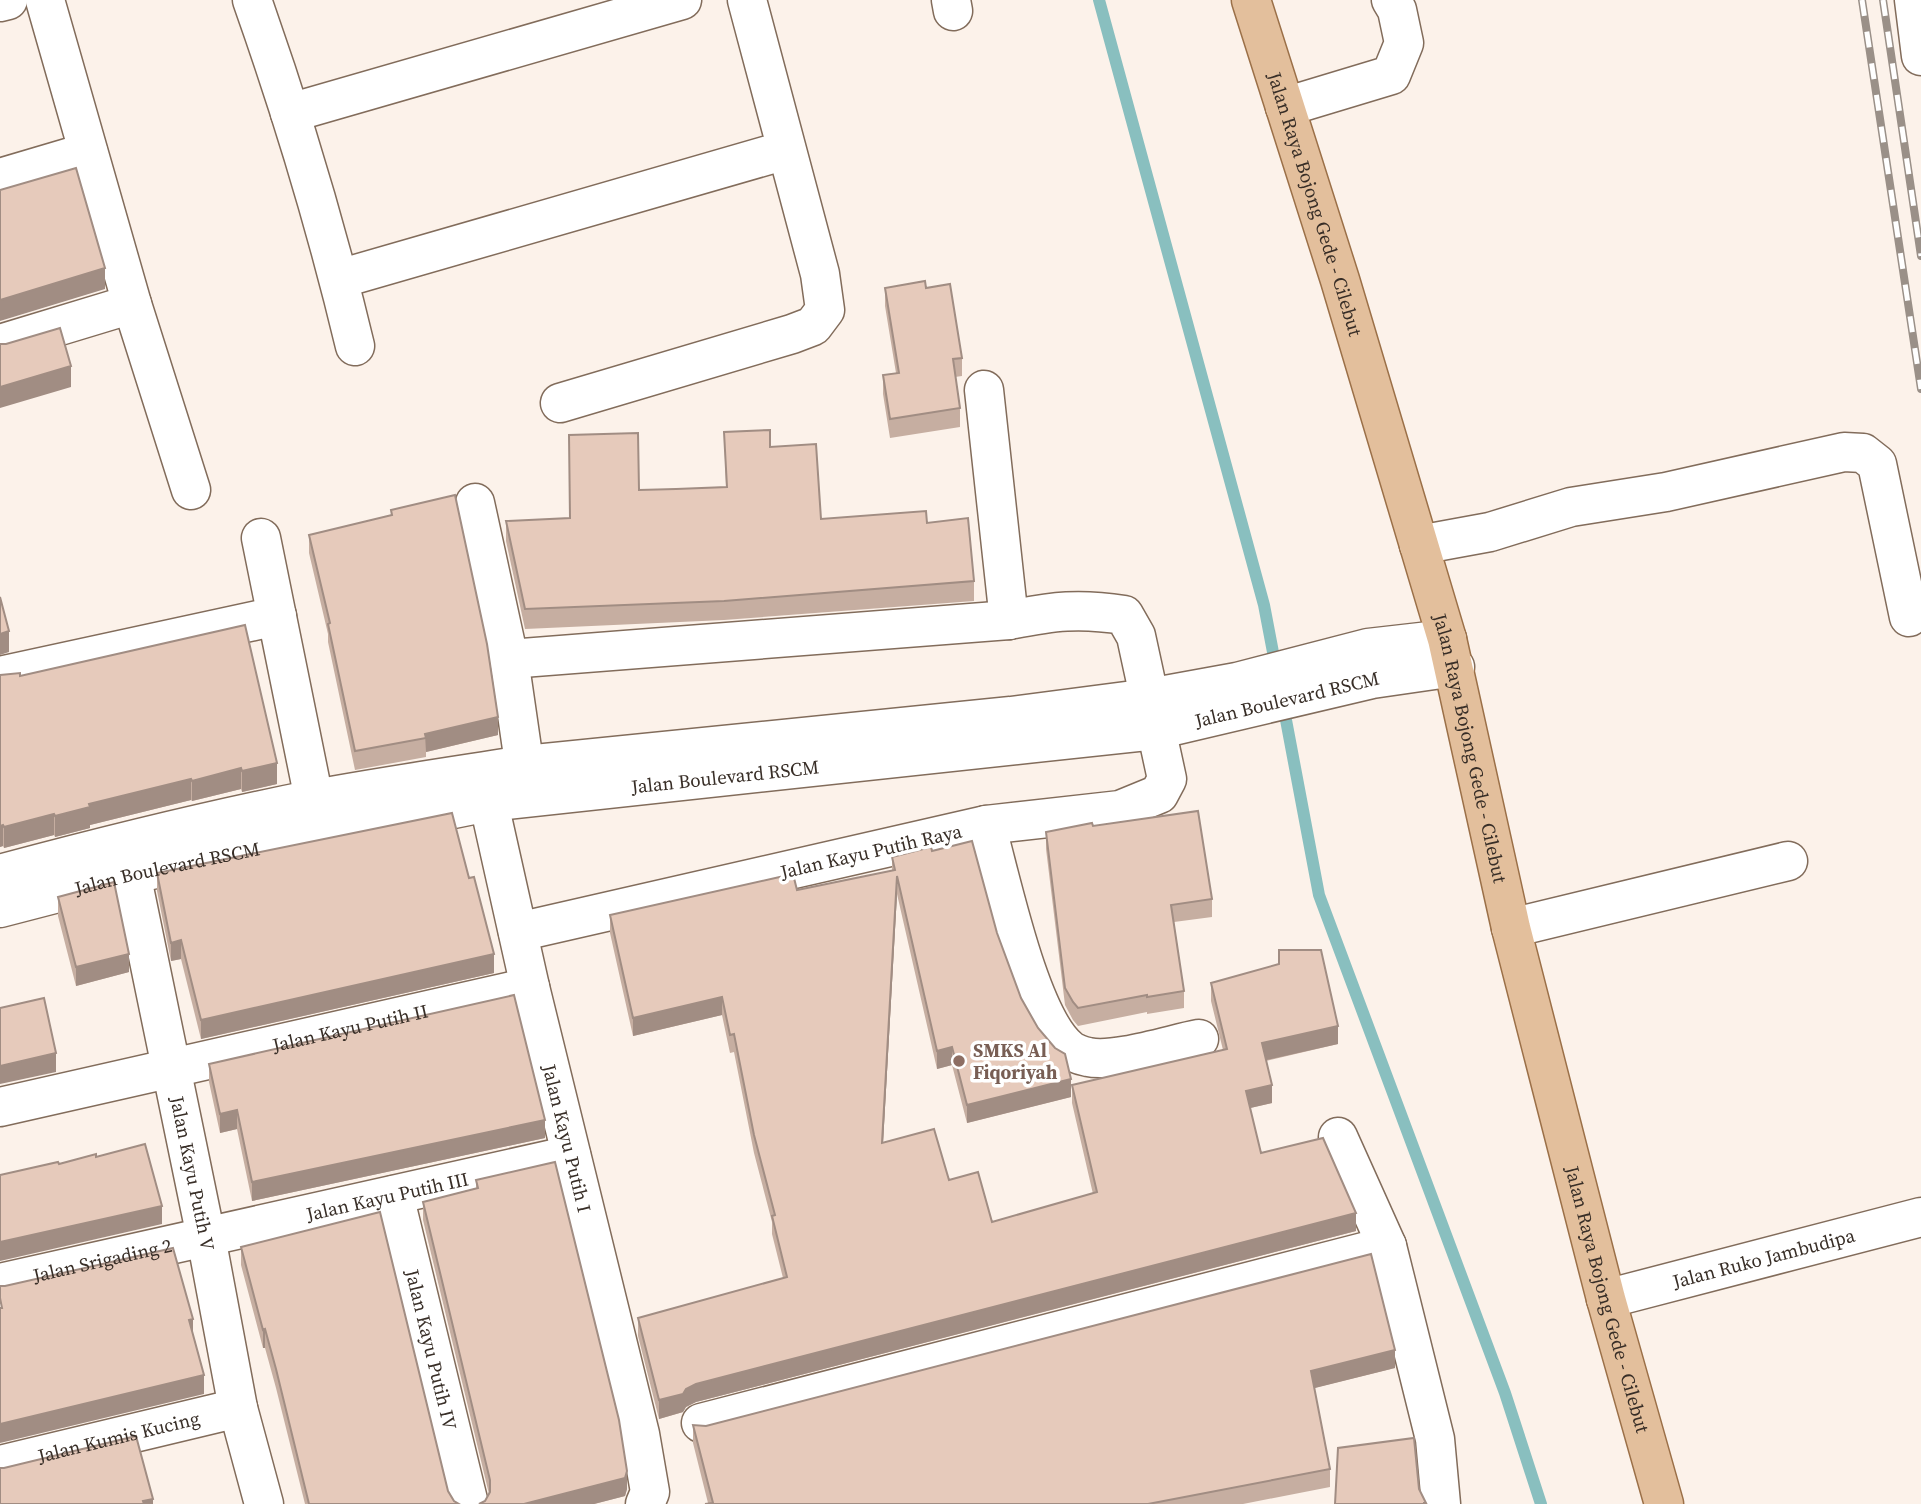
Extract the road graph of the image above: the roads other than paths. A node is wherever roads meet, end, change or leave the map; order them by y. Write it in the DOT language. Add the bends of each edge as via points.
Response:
graph roads {
  1 [pos="8,0"];
  2 [pos="45,0"];
  3 [pos="252,0"];
  4 [pos="682,0"];
  5 [pos="747,0"];
  6 [pos="1251,0"];
  7 [pos="1391,0"];
  8 [pos="1914,0"];
  9 [pos="0,2"];
  10 [pos="1921,55"];
  11 [pos="1285,107"];
  12 [pos="289,113"];
  13 [pos="786,150"];
  14 [pos="88,152"];
  15 [pos="0,178"];
  16 [pos="339,279"];
  17 [pos="132,304"];
  18 [pos="0,344"];
  19 [pos="355,346"];
  20 [pos="984,390"];
  21 [pos="560,403"];
  22 [pos="191,490"];
  23 [pos="475,503"];
  24 [pos="261,538"];
  25 [pos="1419,545"];
  26 [pos="277,616"];
  27 [pos="1909,617"];
  28 [pos="1009,620"];
  29 [pos="1451,653"];
  30 [pos="509,659"];
  31 [pos="0,676"];
  32 [pos="1152,714"];
  33 [pos="527,781"];
  34 [pos="485,787"];
  35 [pos="318,818"];
  36 [pos="986,824"];
  37 [pos="128,858"];
  38 [pos="1788,861"];
  39 [pos="0,874"];
  40 [pos="0,908"];
  41 [pos="1511,928"];
  42 [pos="518,932"];
  43 [pos="530,987"];
  44 [pos="1199,1039"];
  45 [pos="171,1069"];
  46 [pos="0,1107"];
  47 [pos="1338,1137"];
  48 [pos="571,1154"];
  49 [pos="394,1195"];
  50 [pos="1921,1217"];
  51 [pos="206,1237"];
  52 [pos="1387,1246"];
  53 [pos="0,1283"];
  54 [pos="1606,1299"];
  55 [pos="238,1408"];
  56 [pos="701,1423"];
  57 [pos="0,1465"];
  58 [pos="264,1504"];
  59 [pos="469,1504"];
  60 [pos="645,1504"];
  61 [pos="1441,1504"];
  62 [pos="1664,1504"];
  1 -- 9 [label="street"];
  2 -- 14 [label="street"];
  3 -- 12 [label="street"];
  4 -- 12 [label="street"];
  5 -- 13 [label="street"];
  6 -- 11 [label="main road, Jalan Raya Bojong Gede - Cilebut"];
  7 -- 11 [label="street" via="1404,43 1391,75"];
  8 -- 10 [label="street"];
  11 -- 25 [label="main road, Jalan Raya Bojong Gede - Cilebut"];
  12 -- 16 [label="street"];
  13 -- 16 [label="street"];
  13 -- 21 [label="street" via="820,274 825,310 813,326"];
  14 -- 15 [label="street"];
  14 -- 17 [label="street"];
  16 -- 19 [label="street"];
  17 -- 18 [label="street"];
  17 -- 22 [label="street"];
  20 -- 28 [label="street"];
  23 -- 30 [label="street"];
  24 -- 26 [label="street"];
  25 -- 27 [label="street" via="1490,532 1571,507 1666,492 1844,452 1863,453 1877,464"];
  25 -- 29 [label="main road, Jalan Raya Bojong Gede - Cilebut"];
  26 -- 31 [label="street"];
  26 -- 35 [label="street"];
  28 -- 30 [label="street"];
  28 -- 32 [label="street, Jalan Kayu Putih Raya" via="1090,609 1124,615 1136,636"];
  29 -- 32 [label="street, Jalan Boulevard RSCM" via="1370,664"];
  29 -- 41 [label="main road, Jalan Raya Bojong Gede - Cilebut"];
  30 -- 33 [label="street"];
  32 -- 33 [label="street, Jalan Boulevard RSCM"];
  32 -- 36 [label="street, Jalan Kayu Putih Raya" via="1167,779 1159,794 1120,810"];
  33 -- 34 [label="street, Jalan Boulevard RSCM"];
  34 -- 35 [label="street, Jalan Boulevard RSCM"];
  34 -- 42 [label="street, Jalan Kayu Putih I"];
  35 -- 37 [label="street, Jalan Boulevard RSCM"];
  36 -- 42 [label="street, Jalan Kayu Putih Raya"];
  36 -- 44 [label="street" via="1023,960 1047,1022 1070,1051 1090,1058 1114,1056"];
  37 -- 39 [label="street, Jalan Boulevard RSCM"];
  37 -- 40 [label="street, Jalan Boulevard RSCM"];
  37 -- 45 [label="street, Jalan Kayu Putih V"];
  38 -- 41 [label="street"];
  41 -- 54 [label="main road, Jalan Raya Bojong Gede - Cilebut"];
  42 -- 43 [label="street, Jalan Kayu Putih I"];
  43 -- 45 [label="street, Jalan Kayu Putih II"];
  43 -- 48 [label="street, Jalan Kayu Putih I"];
  45 -- 46 [label="street, Jalan Kayu Putih II"];
  45 -- 51 [label="street, Jalan Kayu Putih V"];
  47 -- 52 [label="street"];
  48 -- 49 [label="street, Jalan Kayu Putih III"];
  48 -- 60 [label="street, Jalan Kayu Putih I" via="640,1434 650,1492"];
  49 -- 51 [label="street, Jalan Kayu Putih III"];
  49 -- 59 [label="street, Jalan Kayu Putih IV"];
  50 -- 54 [label="street, Jalan Ruko Jambudipa"];
  51 -- 53 [label="street, Jalan Srigading 2"];
  51 -- 55 [label="street, Jalan Kayu Putih V"];
  52 -- 56 [label="street"];
  52 -- 61 [label="street" via="1435,1439"];
  54 -- 62 [label="main road, Jalan Raya Bojong Gede - Cilebut"];
  55 -- 57 [label="street, Jalan Kumis Kucing"];
  55 -- 58 [label="street, Jalan Kayu Putih V"];
}
